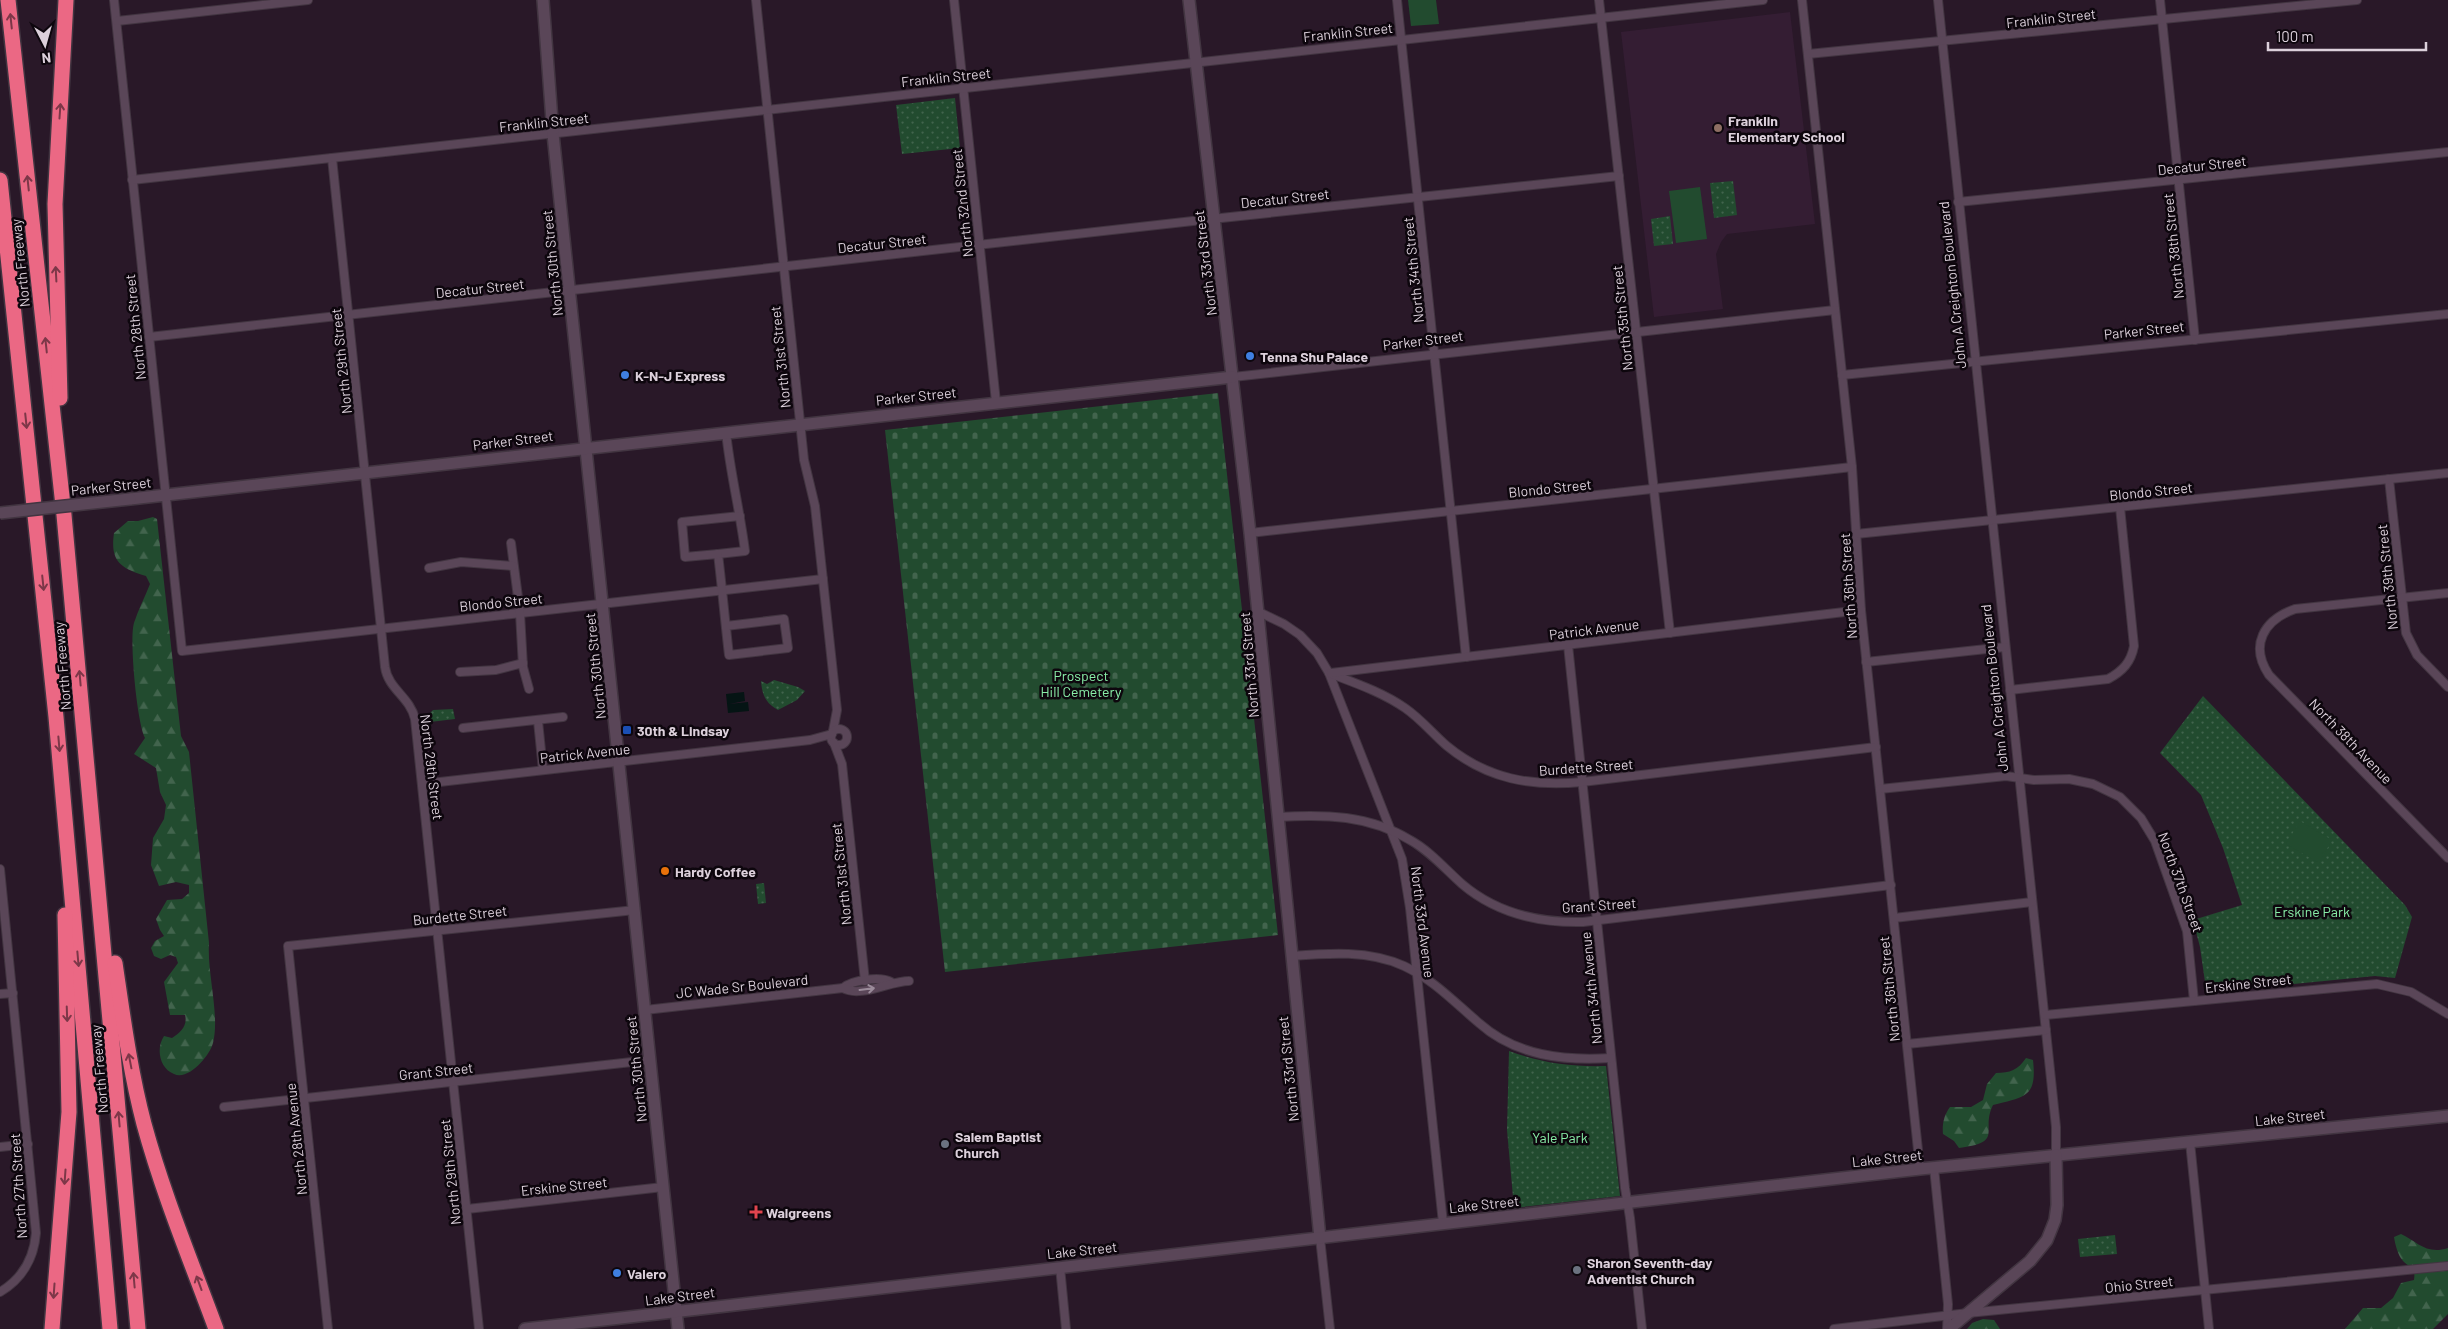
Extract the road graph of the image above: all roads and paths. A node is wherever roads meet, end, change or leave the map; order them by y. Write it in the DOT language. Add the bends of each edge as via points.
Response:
graph roads {
  1 [pos="8,0"];
  2 [pos="66,0"];
  3 [pos="114,0"];
  4 [pos="308,0"];
  5 [pos="543,0"];
  6 [pos="756,0"];
  7 [pos="954,0"];
  8 [pos="1189,0"];
  9 [pos="1397,0"];
  10 [pos="1600,0"];
  11 [pos="1762,0"];
  12 [pos="1802,0"];
  13 [pos="1938,0"];
  14 [pos="2160,0"];
  15 [pos="2357,0"];
  16 [pos="1602,17"];
  17 [pos="2162,20"];
  18 [pos="116,21"];
  19 [pos="1401,39"];
  20 [pos="1942,41"];
  21 [pos="1808,54"];
  22 [pos="1196,61"];
  23 [pos="963,88"];
  24 [pos="766,110"];
  25 [pos="553,134"];
  26 [pos="2448,152"];
  27 [pos="332,158"];
  28 [pos="1619,176"];
  29 [pos="0,180"];
  30 [pos="132,180"];
  31 [pos="2178,180"];
  32 [pos="1418,197"];
  33 [pos="1958,202"];
  34 [pos="1215,218"];
  35 [pos="0,233"];
  36 [pos="979,245"];
  37 [pos="783,267"];
  38 [pos="570,291"];
  39 [pos="1835,310"];
  40 [pos="2448,314"];
  41 [pos="349,315"];
  42 [pos="1636,332"];
  43 [pos="149,337"];
  44 [pos="2195,340"];
  45 [pos="1434,354"];
  46 [pos="1975,361"];
  47 [pos="21,373"];
  48 [pos="1842,375"];
  49 [pos="1232,376"];
  50 [pos="996,402"];
  51 [pos="800,424"];
  52 [pos="726,432"];
  53 [pos="586,447"];
  54 [pos="1852,467"];
  55 [pos="365,472"];
  56 [pos="2448,473"];
  57 [pos="2390,479"];
  58 [pos="1653,489"];
  59 [pos="165,495"];
  60 [pos="2120,507"];
  61 [pos="1451,511"];
  62 [pos="0,513"];
  63 [pos="64,515"];
  64 [pos="740,516"];
  65 [pos="1992,520"];
  66 [pos="1250,533"];
  67 [pos="1856,534"];
  68 [pos="511,543"];
  69 [pos="718,554"];
  70 [pos="513,566"];
  71 [pos="428,568"];
  72 [pos="823,579"];
  73 [pos="722,590"];
  74 [pos="2448,593"];
  75 [pos="2402,598"];
  76 [pos="603,603"];
  77 [pos="1861,610"];
  78 [pos="1259,612"];
  79 [pos="520,613"];
  80 [pos="726,626"];
  81 [pos="380,629"];
  82 [pos="1670,633"];
  83 [pos="1568,645"];
  84 [pos="2005,647"];
  85 [pos="182,652"];
  86 [pos="1466,656"];
  87 [pos="1866,662"];
  88 [pos="523,663"];
  89 [pos="460,672"];
  90 [pos="1329,673"];
  91 [pos="2448,687"];
  92 [pos="529,689"];
  93 [pos="2010,690"];
  94 [pos="837,710"];
  95 [pos="562,718"];
  96 [pos="538,722"];
  97 [pos="463,728"];
  98 [pos="846,736"];
  99 [pos="833,738"];
  100 [pos="1876,748"];
  101 [pos="620,762"];
  102 [pos="842,764"];
  103 [pos="543,770"];
  104 [pos="88,771"];
  105 [pos="62,773"];
  106 [pos="2019,778"];
  107 [pos="1582,782"];
  108 [pos="422,784"];
  109 [pos="1880,789"];
  110 [pos="1278,817"];
  111 [pos="1392,830"];
  112 [pos="2448,858"];
  113 [pos="0,869"];
  114 [pos="1890,885"];
  115 [pos="2032,902"];
  116 [pos="635,910"];
  117 [pos="1894,918"];
  118 [pos="1597,920"];
  119 [pos="437,929"];
  120 [pos="288,946"];
  121 [pos="1292,956"];
  122 [pos="1417,973"];
  123 [pos="865,981"];
  124 [pos="909,981"];
  125 [pos="892,982"];
  126 [pos="843,988"];
  127 [pos="13,993"];
  128 [pos="0,994"];
  129 [pos="2194,1001"];
  130 [pos="645,1010"];
  131 [pos="2448,1014"];
  132 [pos="2045,1016"];
  133 [pos="2046,1030"];
  134 [pos="1907,1044"];
  135 [pos="1611,1058"];
  136 [pos="650,1060"];
  137 [pos="453,1082"];
  138 [pos="304,1098"];
  139 [pos="224,1107"];
  140 [pos="2448,1116"];
  141 [pos="2190,1142"];
  142 [pos="28,1144"];
  143 [pos="0,1147"];
  144 [pos="2056,1155"];
  145 [pos="1934,1168"];
  146 [pos="1920,1169"];
  147 [pos="663,1187"];
  148 [pos="1627,1203"];
  149 [pos="467,1209"];
  150 [pos="1443,1223"];
  151 [pos="1320,1238"];
  152 [pos="2448,1266"];
  153 [pos="1060,1267"];
  154 [pos="2206,1290"];
  155 [pos="0,1292"];
  156 [pos="676,1311"];
  157 [pos="1968,1313"];
  158 [pos="1948,1317"];
  159 [pos="52,1329"];
  160 [pos="110,1329"];
  161 [pos="138,1329"];
  162 [pos="216,1329"];
  163 [pos="328,1329"];
  164 [pos="479,1329"];
  165 [pos="525,1329"];
  166 [pos="678,1329"];
  167 [pos="1066,1329"];
  168 [pos="1330,1329"];
  169 [pos="1642,1329"];
  170 [pos="1834,1329"];
  171 [pos="1948,1329"];
  172 [pos="2210,1329"];
  63 -- 1 [label="highway, North Freeway, one-way"];
  63 -- 2 [label="highway, one-way" via="54,211"];
  3 -- 18 [label="street, North 28th Street"];
  4 -- 18 [label="street"];
  5 -- 25 [label="main road, North 30th Street"];
  6 -- 24 [label="street, North 31st Street"];
  7 -- 23 [label="street, North 32nd Street"];
  8 -- 22 [label="main road, North 33rd Street"];
  9 -- 19 [label="street, North 34th Street"];
  10 -- 16 [label="street, North 35th Street"];
  11 -- 16 [label="street, Franklin Street"];
  12 -- 21 [label="street, North 36th Street"];
  13 -- 20 [label="street, John A Creighton Boulevard"];
  14 -- 17 [label="street, North 38th Street"];
  15 -- 17 [label="street, Franklin Street"];
  16 -- 19 [label="street, Franklin Street"];
  16 -- 28 [label="street, North 35th Street"];
  17 -- 20 [label="street, Franklin Street"];
  17 -- 31 [label="street, North 38th Street"];
  18 -- 30 [label="street, North 28th Street"];
  19 -- 22 [label="street, Franklin Street"];
  19 -- 32 [label="street, North 34th Street"];
  20 -- 21 [label="street, Franklin Street"];
  20 -- 33 [label="street, John A Creighton Boulevard"];
  21 -- 39 [label="street, North 36th Street"];
  22 -- 23 [label="street, Franklin Street"];
  22 -- 34 [label="main road, North 33rd Street"];
  23 -- 24 [label="street, Franklin Street"];
  23 -- 36 [label="street, North 32nd Street"];
  24 -- 25 [label="street, Franklin Street"];
  24 -- 37 [label="street, North 31st Street"];
  25 -- 27 [label="street, Franklin Street"];
  25 -- 38 [label="main road, North 30th Street"];
  26 -- 31 [label="street, Decatur Street"];
  27 -- 30 [label="street, Franklin Street"];
  27 -- 41 [label="street, North 29th Street"];
  28 -- 32 [label="street, Decatur Street"];
  28 -- 42 [label="street, North 35th Street"];
  29 -- 47 [label="highway, North Freeway"];
  30 -- 43 [label="street, North 28th Street"];
  31 -- 33 [label="street, Decatur Street"];
  31 -- 44 [label="street, North 38th Street"];
  32 -- 34 [label="street, Decatur Street"];
  32 -- 45 [label="street, North 34th Street"];
  33 -- 46 [label="street, John A Creighton Boulevard"];
  34 -- 36 [label="street, Decatur Street"];
  34 -- 49 [label="main road, North 33rd Street"];
  35 -- 47 [label="highway"];
  36 -- 37 [label="street, Decatur Street"];
  36 -- 50 [label="street, North 32nd Street"];
  37 -- 38 [label="street, Decatur Street"];
  37 -- 51 [label="street, North 31st Street"];
  38 -- 41 [label="street, Decatur Street"];
  38 -- 53 [label="main road, North 30th Street"];
  39 -- 42 [label="street, Parker Street"];
  39 -- 48 [label="street, North 36th Street"];
  40 -- 44 [label="street, Parker Street"];
  41 -- 43 [label="street, Decatur Street"];
  41 -- 55 [label="street, North 29th Street"];
  42 -- 45 [label="street, Parker Street"];
  42 -- 58 [label="street, North 35th Street"];
  43 -- 59 [label="street, North 28th Street"];
  44 -- 46 [label="street, Parker Street"];
  45 -- 49 [label="street, Parker Street"];
  45 -- 61 [label="street, North 34th Street"];
  46 -- 48 [label="street, Parker Street"];
  46 -- 65 [label="street, John A Creighton Boulevard"];
  47 -- 105 [label="highway, North Freeway, one-way"];
  48 -- 54 [label="street, North 36th Street"];
  49 -- 50 [label="main road, Parker Street"];
  49 -- 66 [label="main road, North 33rd Street"];
  50 -- 51 [label="main road, Parker Street"];
  51 -- 52 [label="main road, Parker Street"];
  51 -- 72 [label="street, North 31st Street" via="804,464 815,504"];
  52 -- 53 [label="main road, Parker Street"];
  52 -- 64 [label="street" via="731,478"];
  53 -- 55 [label="main road, Parker Street"];
  53 -- 76 [label="main road, North 30th Street"];
  54 -- 58 [label="street, Blondo Street"];
  54 -- 67 [label="street, North 36th Street"];
  55 -- 59 [label="main road, Parker Street"];
  55 -- 81 [label="street, North 29th Street"];
  56 -- 57 [label="street, Blondo Street"];
  57 -- 60 [label="street, Blondo Street"];
  57 -- 75 [label="street, North 39th Street"];
  58 -- 61 [label="street, Blondo Street"];
  58 -- 82 [label="street, North 35th Street"];
  59 -- 62 [label="main road, Parker Street, bridge"];
  59 -- 85 [label="street, North 28th Street"];
  60 -- 65 [label="street, Blondo Street"];
  60 -- 93 [label="street" via="2134,646 2129,662 2108,679"];
  61 -- 66 [label="street, Blondo Street"];
  61 -- 86 [label="street, North 34th Street"];
  104 -- 63 [label="highway, North Freeway, one-way"];
  64 -- 69 [label="street" via="744,551"];
  64 -- 69 [label="street" via="682,522 685,557"];
  65 -- 67 [label="street, Blondo Street"];
  65 -- 84 [label="street, John A Creighton Boulevard"];
  66 -- 78 [label="main road, North 33rd Street"];
  67 -- 77 [label="street, North 36th Street"];
  68 -- 70 [label="street"];
  69 -- 73 [label="street"];
  70 -- 71 [label="street" via="461,562"];
  70 -- 79 [label="street"];
  72 -- 73 [label="street, Blondo Street"];
  72 -- 94 [label="street, North 31st Street"];
  73 -- 76 [label="street, Blondo Street"];
  73 -- 80 [label="street"];
  74 -- 75 [label="street"];
  75 -- 91 [label="street, North 39th Street" via="2406,633 2411,646"];
  75 -- 112 [label="street, North 38th Avenue" via="2294,609 2276,617 2265,630 2260,656 2269,674"];
  76 -- 79 [label="street, Blondo Street"];
  76 -- 101 [label="main road, North 30th Street"];
  77 -- 82 [label="street, Patrick Avenue"];
  77 -- 87 [label="street, North 36th Street"];
  78 -- 90 [label="street, North 33rd Avenue" via="1300,635 1317,653"];
  78 -- 110 [label="main road, North 33rd Street"];
  79 -- 81 [label="street, Blondo Street"];
  79 -- 88 [label="street"];
  80 -- 80 [label="street" via="729,655 788,648 784,619"];
  81 -- 85 [label="street, Blondo Street"];
  81 -- 108 [label="street, North 29th Street" via="387,678 414,713"];
  82 -- 83 [label="street, Patrick Avenue"];
  83 -- 86 [label="street, Patrick Avenue"];
  83 -- 107 [label="street, North 34th Avenue"];
  84 -- 87 [label="street"];
  84 -- 93 [label="street, John A Creighton Boulevard"];
  86 -- 90 [label="street, Patrick Avenue"];
  87 -- 100 [label="street, North 36th Street"];
  88 -- 89 [label="street" via="496,670"];
  88 -- 92 [label="street"];
  90 -- 107 [label="street, Burdette Street" via="1396,702 1456,753 1488,772 1533,784"];
  90 -- 111 [label="street, North 33rd Avenue"];
  93 -- 106 [label="street, John A Creighton Boulevard"];
  94 -- 98 [label="street, North 31st Street"];
  94 -- 99 [label="street, North 31st Street"];
  95 -- 96 [label="street"];
  96 -- 97 [label="street"];
  96 -- 103 [label="street"];
  98 -- 99 [label="street" via="842,744"];
  98 -- 99 [label="street" via="838,729"];
  98 -- 102 [label="street, North 31st Street"];
  99 -- 101 [label="street, Patrick Avenue"];
  99 -- 102 [label="street, North 31st Street"];
  100 -- 107 [label="street, Burdette Street"];
  100 -- 109 [label="street, North 36th Street"];
  101 -- 103 [label="street, Patrick Avenue"];
  101 -- 116 [label="main road, North 30th Street"];
  102 -- 123 [label="street, North 31st Street"];
  103 -- 108 [label="street, Patrick Avenue"];
  161 -- 104 [label="highway, North Freeway, one-way"];
  162 -- 104 [label="highway, one-way" via="158,1168 132,1071"];
  105 -- 159 [label="highway, one-way" via="69,1099"];
  105 -- 160 [label="highway, North Freeway, one-way"];
  106 -- 109 [label="street" via="2006,776"];
  106 -- 115 [label="street, John A Creighton Boulevard"];
  106 -- 129 [label="street, North 37th Street" via="2069,779 2093,784 2120,798 2142,818 2155,841 2187,931"];
  107 -- 118 [label="street, North 34th Avenue"];
  108 -- 119 [label="street, North 29th Street"];
  109 -- 114 [label="street, North 36th Street"];
  110 -- 111 [label="street, Grant Street" via="1340,816"];
  110 -- 121 [label="main road, North 33rd Street"];
  111 -- 118 [label="street, Grant Street" via="1419,846 1471,891 1500,908 1546,920"];
  111 -- 122 [label="street, North 33rd Avenue" via="1407,884"];
  113 -- 127 [label="street, North 27th Street"];
  114 -- 117 [label="street, North 36th Street"];
  114 -- 118 [label="street, Grant Street"];
  115 -- 117 [label="street"];
  115 -- 132 [label="street, John A Creighton Boulevard"];
  116 -- 119 [label="street, Burdette Street"];
  116 -- 130 [label="main road, North 30th Street"];
  117 -- 134 [label="street, North 36th Street"];
  118 -- 135 [label="street, North 34th Avenue"];
  119 -- 120 [label="street, Burdette Street"];
  119 -- 137 [label="street, North 29th Street"];
  120 -- 138 [label="street, North 28th Avenue"];
  121 -- 122 [label="street" via="1327,953 1369,956"];
  121 -- 151 [label="main road, North 33rd Street"];
  122 -- 135 [label="street" via="1438,986 1480,1025 1516,1046 1555,1058"];
  122 -- 150 [label="street, North 33rd Avenue"];
  123 -- 125 [label="street, JC Wade Sr Boulevard" via="883,979"];
  123 -- 126 [label="street, JC Wade Sr Boulevard"];
  124 -- 125 [label="street, JC Wade Sr Boulevard"];
  126 -- 125 [label="street, JC Wade Sr Boulevard, one-way" via="851,991 882,987"];
  126 -- 130 [label="street, JC Wade Sr Boulevard"];
  127 -- 128 [label="street"];
  127 -- 142 [label="street, North 27th Street"];
  129 -- 131 [label="street, Erskine Street" via="2377,984 2410,992"];
  129 -- 132 [label="street, Erskine Street"];
  130 -- 136 [label="main road, North 30th Street"];
  132 -- 133 [label="street, John A Creighton Boulevard"];
  133 -- 134 [label="street"];
  133 -- 144 [label="street, John A Creighton Boulevard"];
  134 -- 146 [label="street, North 36th Street"];
  135 -- 148 [label="street, North 34th Avenue"];
  136 -- 137 [label="street, Grant Street"];
  136 -- 147 [label="main road, North 30th Street"];
  137 -- 138 [label="street, Grant Street"];
  137 -- 149 [label="street, North 29th Street"];
  138 -- 139 [label="street, Grant Street"];
  138 -- 163 [label="street, North 28th Avenue"];
  140 -- 141 [label="main road, Lake Street"];
  141 -- 144 [label="main road, Lake Street"];
  141 -- 154 [label="street"];
  142 -- 143 [label="street"];
  142 -- 155 [label="street, North 27th Street" via="36,1226 34,1245 26,1266"];
  144 -- 145 [label="main road, Lake Street"];
  144 -- 157 [label="main road, John A Creighton Boulevard" via="2057,1205 2047,1240 2030,1261"];
  145 -- 146 [label="main road, Lake Street"];
  145 -- 158 [label="street"];
  146 -- 148 [label="main road, Lake Street"];
  147 -- 149 [label="street, Erskine Street"];
  147 -- 156 [label="main road, North 30th Street"];
  148 -- 150 [label="main road, Lake Street"];
  148 -- 169 [label="street, North 34th Avenue"];
  149 -- 164 [label="street, North 29th Street"];
  150 -- 151 [label="main road, Lake Street"];
  151 -- 153 [label="main road, Lake Street"];
  151 -- 168 [label="street, North 33rd Street"];
  152 -- 154 [label="street, Ohio Street"];
  153 -- 156 [label="main road, Lake Street"];
  153 -- 167 [label="street"];
  154 -- 157 [label="street, Ohio Street"];
  154 -- 172 [label="street"];
  156 -- 165 [label="main road, Lake Street"];
  156 -- 166 [label="main road, North 30th Street"];
  157 -- 158 [label="street, Ohio Street"];
  157 -- 171 [label="main road, John A Creighton Boulevard"];
  158 -- 170 [label="street, Ohio Street"];
  158 -- 171 [label="street"];
}
